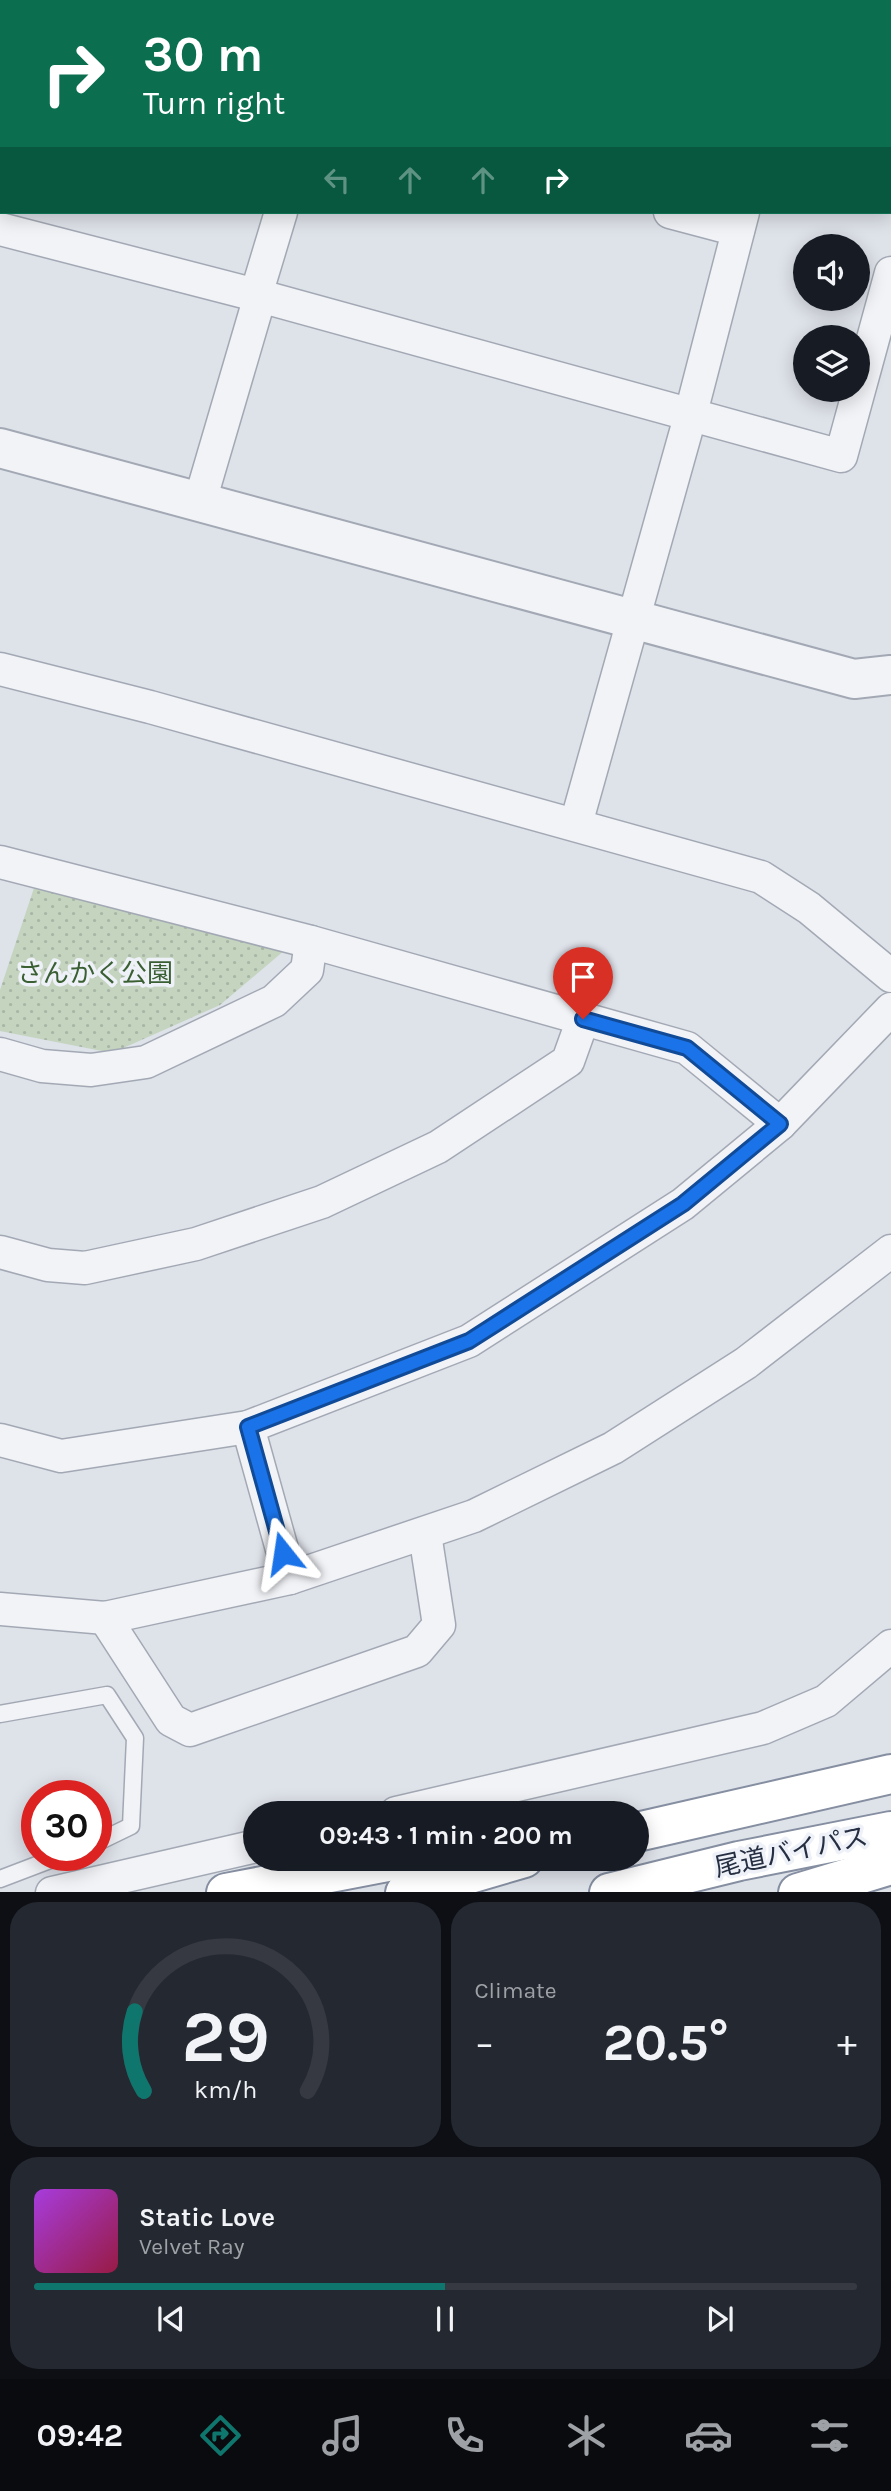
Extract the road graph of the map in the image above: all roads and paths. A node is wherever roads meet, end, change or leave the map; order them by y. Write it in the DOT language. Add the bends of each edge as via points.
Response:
graph roads {
  1 [pos="280,214"];
  2 [pos="686,214"];
  3 [pos="741,221"];
  4 [pos="0,229"];
  5 [pos="891,273"];
  6 [pos="256,295"];
  7 [pos="690,417"];
  8 [pos="0,448"];
  9 [pos="200,501"];
  10 [pos="632,619"];
  11 [pos="0,669"];
  12 [pos="891,674"];
  13 [pos="576,824"];
  14 [pos="0,862"];
  15 [pos="311,942"];
  16 [pos="891,976"];
  17 [pos="891,1009"];
  18 [pos="583,1019"];
  19 [pos="0,1054"];
  20 [pos="780,1124"];
  21 [pos="891,1251"];
  22 [pos="0,1252"];
  23 [pos="248,1427"];
  24 [pos="0,1440"];
  25 [pos="425,1534"];
  26 [pos="290,1578"];
  27 [pos="0,1609"];
  28 [pos="104,1618"];
  29 [pos="891,1646"];
  30 [pos="0,1714"];
  31 [pos="876,1776"];
  32 [pos="448,1801"];
  33 [pos="649,1816"];
  34 [pos="649,1829"];
  35 [pos="891,1831"];
  36 [pos="112,1835"];
  37 [pos="243,1849"];
  38 [pos="891,1865"];
  39 [pos="21,1871"];
  40 [pos="338,1871"];
  41 [pos="478,1871"];
  42 [pos="0,1879"];
  43 [pos="52,1892"];
  44 [pos="226,1892"];
  45 [pos="405,1892"];
  46 [pos="609,1892"];
  47 [pos="798,1892"];
  1 -- 6 [label="street"];
  2 -- 3 [label="street"];
  3 -- 7 [label="street"];
  4 -- 6 [label="street"];
  5 -- 7 [label="street" via="841,456"];
  6 -- 7 [label="street"];
  6 -- 9 [label="street" via="256,310"];
  7 -- 10 [label="street"];
  8 -- 9 [label="street"];
  9 -- 10 [label="street"];
  10 -- 12 [label="street" via="854,679"];
  10 -- 13 [label="street"];
  11 -- 13 [label="street"];
  13 -- 16 [label="street" via="761,877 809,908"];
  14 -- 15 [label="street"];
  15 -- 18 [label="street"];
  15 -- 19 [label="street" via="307,970 274,1001 146,1062 91,1070 42,1066"];
  17 -- 20 [label="street"];
  18 -- 20 [label="street" via="687,1048"];
  18 -- 22 [label="street" via="568,1061 438,1147 323,1202 196,1244 85,1268 48,1265"];
  20 -- 23 [label="street" via="683,1204 469,1341"];
  21 -- 25 [label="street" via="746,1363 612,1448 474,1516"];
  23 -- 24 [label="street" via="61,1456"];
  23 -- 26 [label="street"];
  25 -- 26 [label="street"];
  25 -- 28 [label="street" via="439,1625 417,1651 190,1730 171,1720"];
  26 -- 28 [label="street"];
  27 -- 28 [label="street"];
  29 -- 32 [label="street" via="826,1701 763,1728"];
  30 -- 36 [label="lane" via="107,1695 135,1738 131,1826"];
  31 -- 33 [label="highway"];
  31 -- 34 [label="highway, 尾道バイパス"];
  35 -- 46 [label="highway, 尾道バイパス"];
  37 -- 43 [label="street"];
  38 -- 47 [label="highway"];
  39 -- 42 [label="lane"];
  40 -- 44 [label="highway"];
  41 -- 45 [label="highway"];
}
